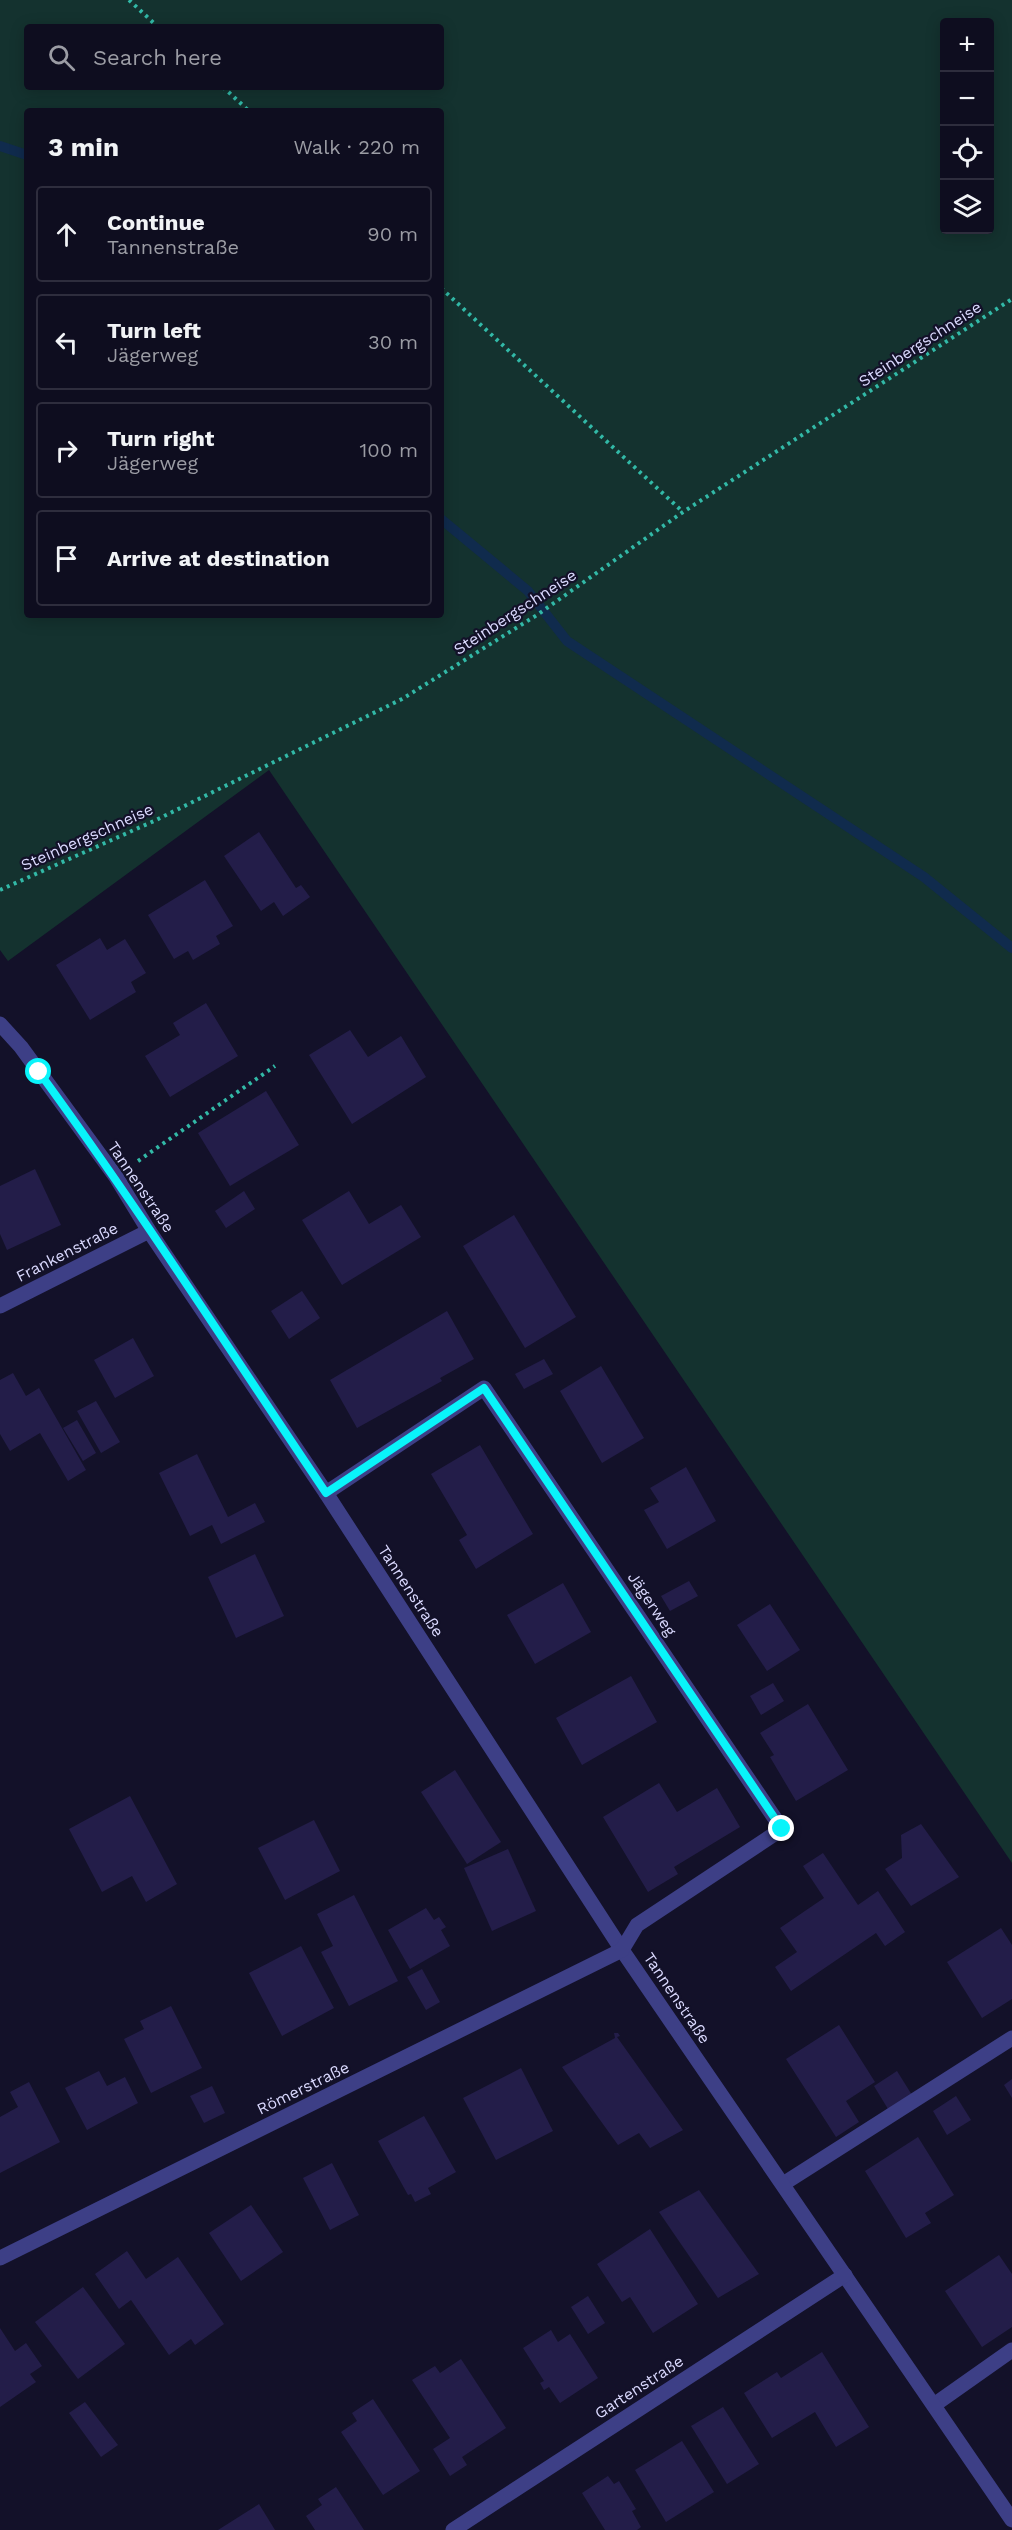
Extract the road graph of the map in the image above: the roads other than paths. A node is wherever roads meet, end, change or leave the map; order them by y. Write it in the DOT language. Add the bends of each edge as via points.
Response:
graph roads {
  1 [pos="0,1024"];
  2 [pos="149,1231"];
  3 [pos="0,1306"];
  4 [pos="326,1493"];
  5 [pos="622,1950"];
  6 [pos="1012,2038"];
  7 [pos="783,2184"];
  8 [pos="0,2258"];
  9 [pos="845,2275"];
  10 [pos="1012,2350"];
  11 [pos="934,2405"];
  12 [pos="1012,2520"];
  13 [pos="453,2530"];
  1 -- 2 [label="street, Tannenstraße" via="116,1177"];
  2 -- 3 [label="street, Frankenstraße"];
  2 -- 4 [label="street, Tannenstraße"];
  4 -- 5 [label="street, Tannenstraße"];
  4 -- 5 [label="street, Jägerweg" via="484,1388 782,1829 637,1925"];
  5 -- 7 [label="street, Tannenstraße"];
  5 -- 8 [label="street, Römerstraße"];
  6 -- 7 [label="street"];
  7 -- 9 [label="street, Tannenstraße"];
  9 -- 11 [label="street, Tannenstraße"];
  9 -- 13 [label="street, Gartenstraße"];
  10 -- 11 [label="street"];
  11 -- 12 [label="street, Tannenstraße"];
}
